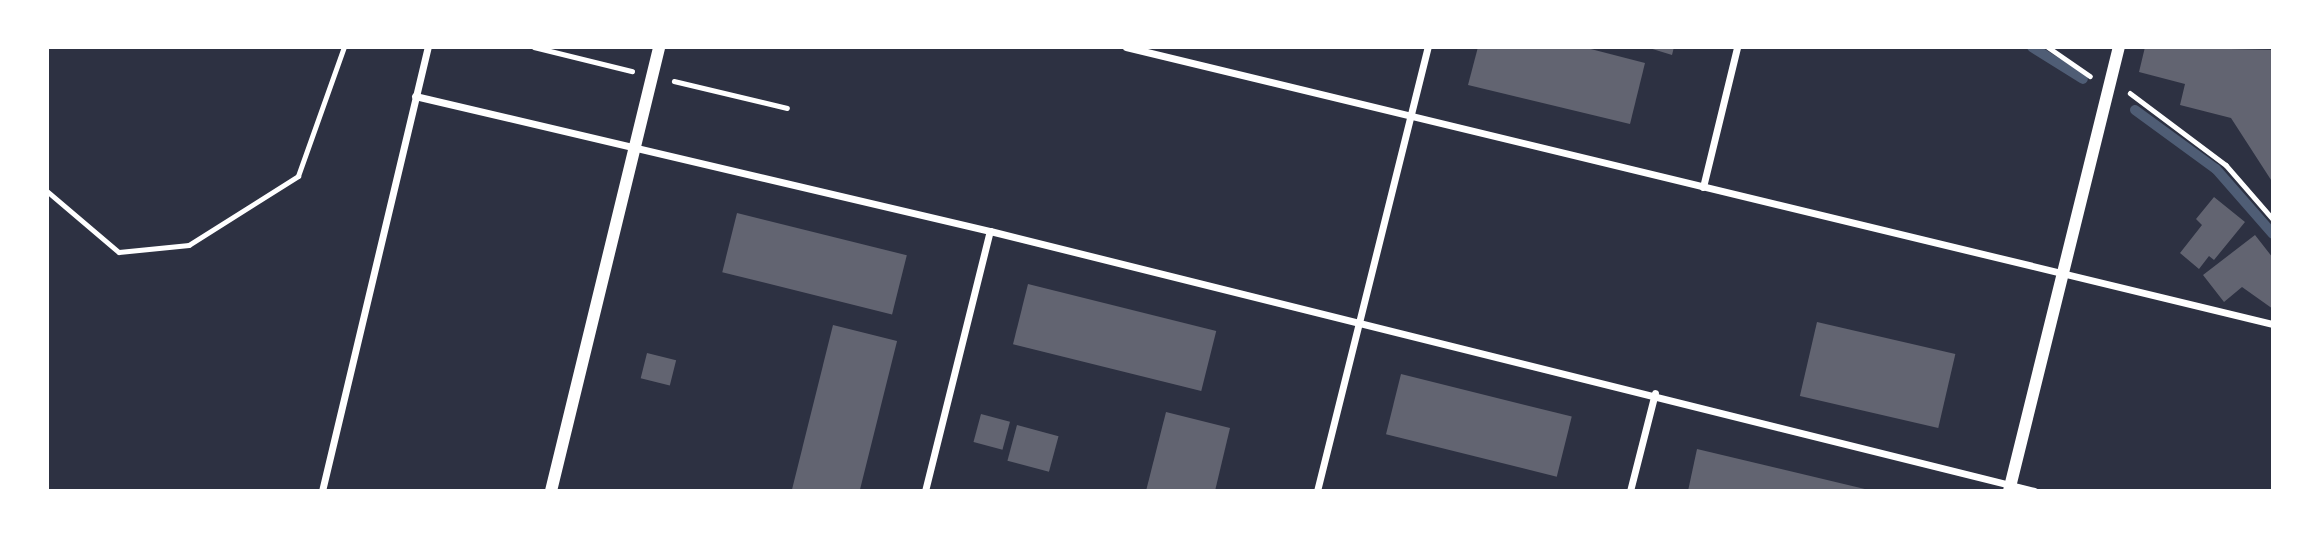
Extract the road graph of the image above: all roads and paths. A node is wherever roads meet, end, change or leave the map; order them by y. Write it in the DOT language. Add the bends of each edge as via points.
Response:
graph roads {
  1 [pos="344,47"];
  2 [pos="428,47"];
  3 [pos="534,47"];
  4 [pos="659,47"];
  5 [pos="1126,47"];
  6 [pos="1428,47"];
  7 [pos="1737,47"];
  8 [pos="2048,47"];
  9 [pos="2119,47"];
  10 [pos="642,73"];
  11 [pos="669,80"];
  12 [pos="2110,85"];
  13 [pos="415,96"];
  14 [pos="787,108"];
  15 [pos="1412,115"];
  16 [pos="634,148"];
  17 [pos="1703,187"];
  18 [pos="47,191"];
  19 [pos="2273,219"];
  20 [pos="990,231"];
  21 [pos="2061,276"];
  22 [pos="1358,323"];
  23 [pos="2273,324"];
  24 [pos="1655,393"];
  25 [pos="2010,488"];
  26 [pos="323,491"];
  27 [pos="551,491"];
  28 [pos="925,491"];
  29 [pos="1317,491"];
  30 [pos="1630,491"];
  31 [pos="2034,491"];
  1 -- 18 [label="path" via="298,176 189,245 119,252"];
  2 -- 13 [label="street"];
  3 -- 10 [label="path"];
  4 -- 16 [label="street"];
  5 -- 15 [label="street"];
  6 -- 15 [label="street"];
  7 -- 17 [label="street"];
  8 -- 12 [label="path" via="2080,72"];
  9 -- 12 [label="street"];
  11 -- 14 [label="path"];
  12 -- 19 [label="path" via="2142,98 2226,166"];
  12 -- 21 [label="street"];
  13 -- 16 [label="street"];
  13 -- 26 [label="street"];
  15 -- 17 [label="street"];
  15 -- 22 [label="street"];
  16 -- 20 [label="street"];
  16 -- 27 [label="street"];
  17 -- 21 [label="street"];
  20 -- 22 [label="street"];
  20 -- 28 [label="street"];
  21 -- 23 [label="street"];
  21 -- 25 [label="street"];
  22 -- 24 [label="street"];
  22 -- 29 [label="street"];
  24 -- 25 [label="street"];
  24 -- 30 [label="street"];
  25 -- 31 [label="street"];
}
